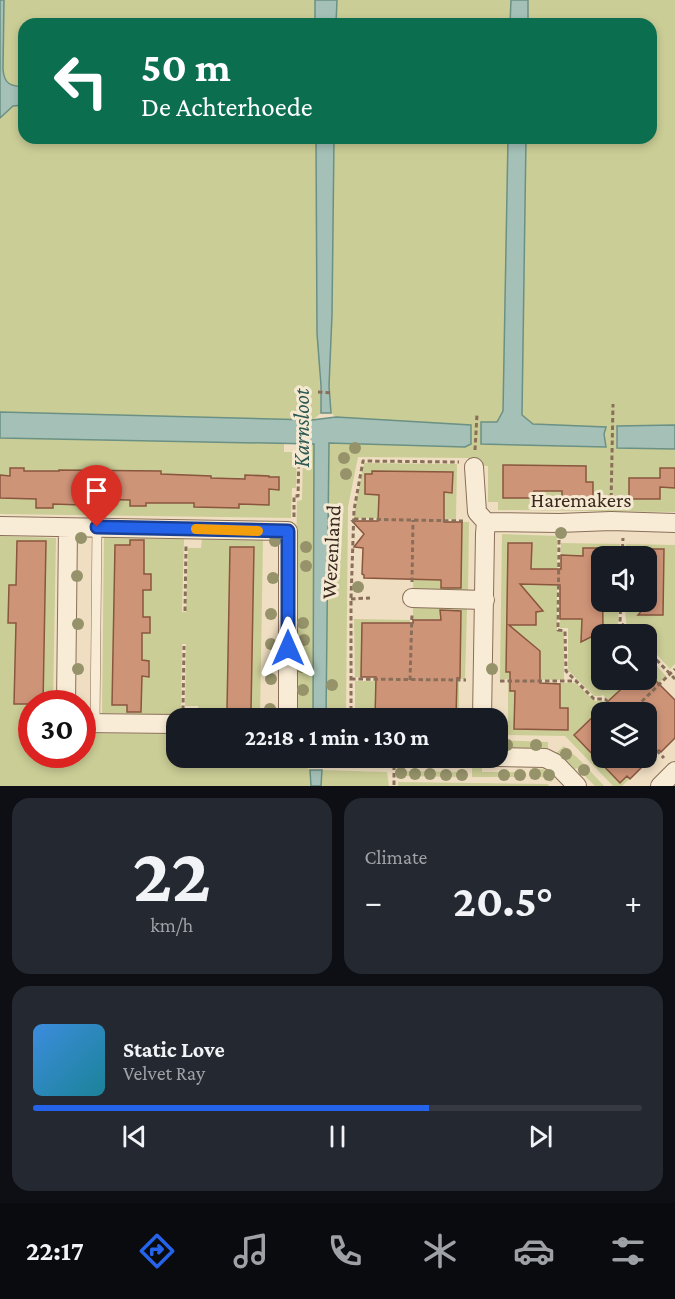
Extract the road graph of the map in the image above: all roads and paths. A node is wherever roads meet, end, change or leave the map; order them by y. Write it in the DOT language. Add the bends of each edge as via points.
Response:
graph roads {
  1 [pos="318,392"];
  2 [pos="332,393"];
  3 [pos="613,404"];
  4 [pos="477,414"];
  5 [pos="299,452"];
  6 [pos="474,467"];
  7 [pos="354,519"];
  8 [pos="413,520"];
  9 [pos="611,521"];
  10 [pos="486,522"];
  11 [pos="559,523"];
  12 [pos="675,523"];
  13 [pos="0,526"];
  14 [pos="97,527"];
  15 [pos="68,528"];
  16 [pos="186,529"];
  17 [pos="288,531"];
  18 [pos="370,598"];
  19 [pos="412,598"];
  20 [pos="351,599"];
  21 [pos="485,600"];
  22 [pos="185,611"];
  23 [pos="184,646"];
  24 [pos="657,661"];
  25 [pos="675,669"];
  26 [pos="670,674"];
  27 [pos="351,679"];
  28 [pos="675,679"];
  29 [pos="410,680"];
  30 [pos="483,681"];
  31 [pos="576,681"];
  32 [pos="66,690"];
  33 [pos="90,690"];
  34 [pos="608,702"];
  35 [pos="641,702"];
  36 [pos="183,708"];
  37 [pos="288,708"];
  38 [pos="351,708"];
  39 [pos="482,708"];
  40 [pos="96,723"];
  41 [pos="166,724"];
  42 [pos="657,751"];
  43 [pos="508,757"];
  44 [pos="671,766"];
  45 [pos="394,768"];
  46 [pos="394,786"];
  47 [pos="577,786"];
  48 [pos="660,786"];
  1 -- 2 [label="path"];
  3 -- 9 [label="path"];
  4 -- 6 [label="path"];
  5 -- 17 [label="path" via="298,496 294,496 293,526"];
  6 -- 7 [label="path, Wezenland" via="463,462 363,460"];
  6 -- 10 [label="street" via="477,512"];
  7 -- 8 [label="path"];
  7 -- 20 [label="path, Wezenland"];
  8 -- 10 [label="path"];
  8 -- 19 [label="path"];
  9 -- 11 [label="street, Haremakers"];
  9 -- 12 [label="street, Haremakers"];
  10 -- 11 [label="street, Haremakers"];
  10 -- 21 [label="street"];
  11 -- 31 [label="path" via="558,630 565,631 566,671"];
  13 -- 15 [label="street"];
  14 -- 15 [label="street"];
  14 -- 16 [label="street"];
  14 -- 33 [label="lane"];
  15 -- 32 [label="street"];
  16 -- 17 [label="street"];
  16 -- 22 [label="path"];
  17 -- 37 [label="street"];
  18 -- 20 [label="path"];
  19 -- 21 [label="street"];
  19 -- 29 [label="path"];
  20 -- 27 [label="path, Wezenland"];
  21 -- 30 [label="street"];
  23 -- 36 [label="path"];
  24 -- 26 [label="path"];
  25 -- 26 [label="path"];
  26 -- 28 [label="path"];
  26 -- 35 [label="path"];
  27 -- 29 [label="path"];
  27 -- 38 [label="path, Wezenland"];
  29 -- 30 [label="path"];
  30 -- 31 [label="path"];
  30 -- 39 [label="street"];
  31 -- 34 [label="path" via="594,699"];
  40 -- 41 [label="street"];
  42 -- 44 [label="path"];
  43 -- 47 [label="street" via="546,758"];
  44 -- 48 [label="street"];
  45 -- 46 [label="path"];
}
